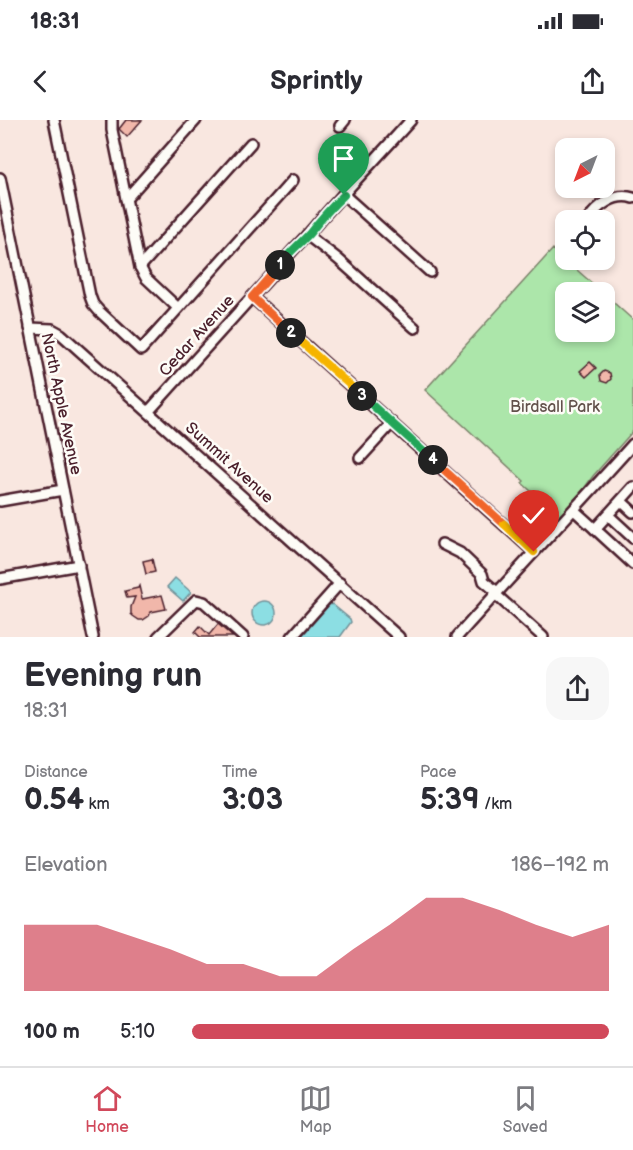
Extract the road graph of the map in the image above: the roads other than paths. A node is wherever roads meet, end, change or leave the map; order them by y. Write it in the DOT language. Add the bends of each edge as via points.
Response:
graph roads {
  1 [pos="54,120"];
  2 [pos="112,120"];
  3 [pos="196,120"];
  4 [pos="411,120"];
  5 [pos="251,143"];
  6 [pos="0,178"];
  7 [pos="293,180"];
  8 [pos="344,195"];
  9 [pos="633,198"];
  10 [pos="126,199"];
  11 [pos="596,210"];
  12 [pos="307,235"];
  13 [pos="140,267"];
  14 [pos="430,272"];
  15 [pos="252,297"];
  16 [pos="178,308"];
  17 [pos="30,328"];
  18 [pos="416,328"];
  19 [pos="149,411"];
  20 [pos="392,423"];
  21 [pos="633,444"];
  22 [pos="360,458"];
  23 [pos="633,487"];
  24 [pos="63,490"];
  25 [pos="0,501"];
  26 [pos="621,501"];
  27 [pos="574,510"];
  28 [pos="633,512"];
  29 [pos="608,515"];
  30 [pos="595,530"];
  31 [pos="633,538"];
  32 [pos="442,544"];
  33 [pos="534,552"];
  34 [pos="633,564"];
  35 [pos="79,565"];
  36 [pos="0,579"];
  37 [pos="340,583"];
  38 [pos="496,593"];
  39 [pos="93,637"];
  40 [pos="158,637"];
  41 [pos="243,637"];
  42 [pos="292,637"];
  43 [pos="399,637"];
  44 [pos="457,637"];
  45 [pos="543,637"];
  1 -- 16 [label="street" via="93,304 141,350"];
  2 -- 10 [label="street"];
  3 -- 10 [label="street"];
  4 -- 8 [label="street, Cedar Avenue"];
  5 -- 13 [label="street"];
  6 -- 17 [label="street, North Apple Avenue"];
  7 -- 16 [label="street"];
  8 -- 12 [label="street, Cedar Avenue"];
  8 -- 14 [label="street"];
  9 -- 11 [label="street" via="606,202"];
  10 -- 13 [label="street"];
  12 -- 15 [label="street, Cedar Avenue"];
  12 -- 18 [label="street"];
  13 -- 16 [label="street" via="146,278"];
  15 -- 19 [label="street, Cedar Avenue"];
  15 -- 20 [label="street"];
  17 -- 19 [label="street, Summit Avenue" via="52,329 62,334"];
  17 -- 24 [label="street, North Apple Avenue"];
  19 -- 37 [label="street, Summit Avenue"];
  20 -- 22 [label="street"];
  20 -- 33 [label="street"];
  21 -- 27 [label="street"];
  23 -- 26 [label="street"];
  24 -- 25 [label="street"];
  24 -- 35 [label="street, North Apple Avenue"];
  26 -- 28 [label="street"];
  26 -- 29 [label="street"];
  27 -- 30 [label="street"];
  27 -- 33 [label="street"];
  29 -- 30 [label="street"];
  29 -- 31 [label="street"];
  30 -- 34 [label="street"];
  32 -- 38 [label="street" via="460,554"];
  33 -- 38 [label="street"];
  35 -- 36 [label="street"];
  35 -- 39 [label="street, North Apple Avenue"];
  37 -- 42 [label="street"];
  37 -- 43 [label="street, Summit Avenue"];
  38 -- 44 [label="street"];
  38 -- 45 [label="street"];
  40 -- 41 [label="street" via="195,600 204,602"];
}
